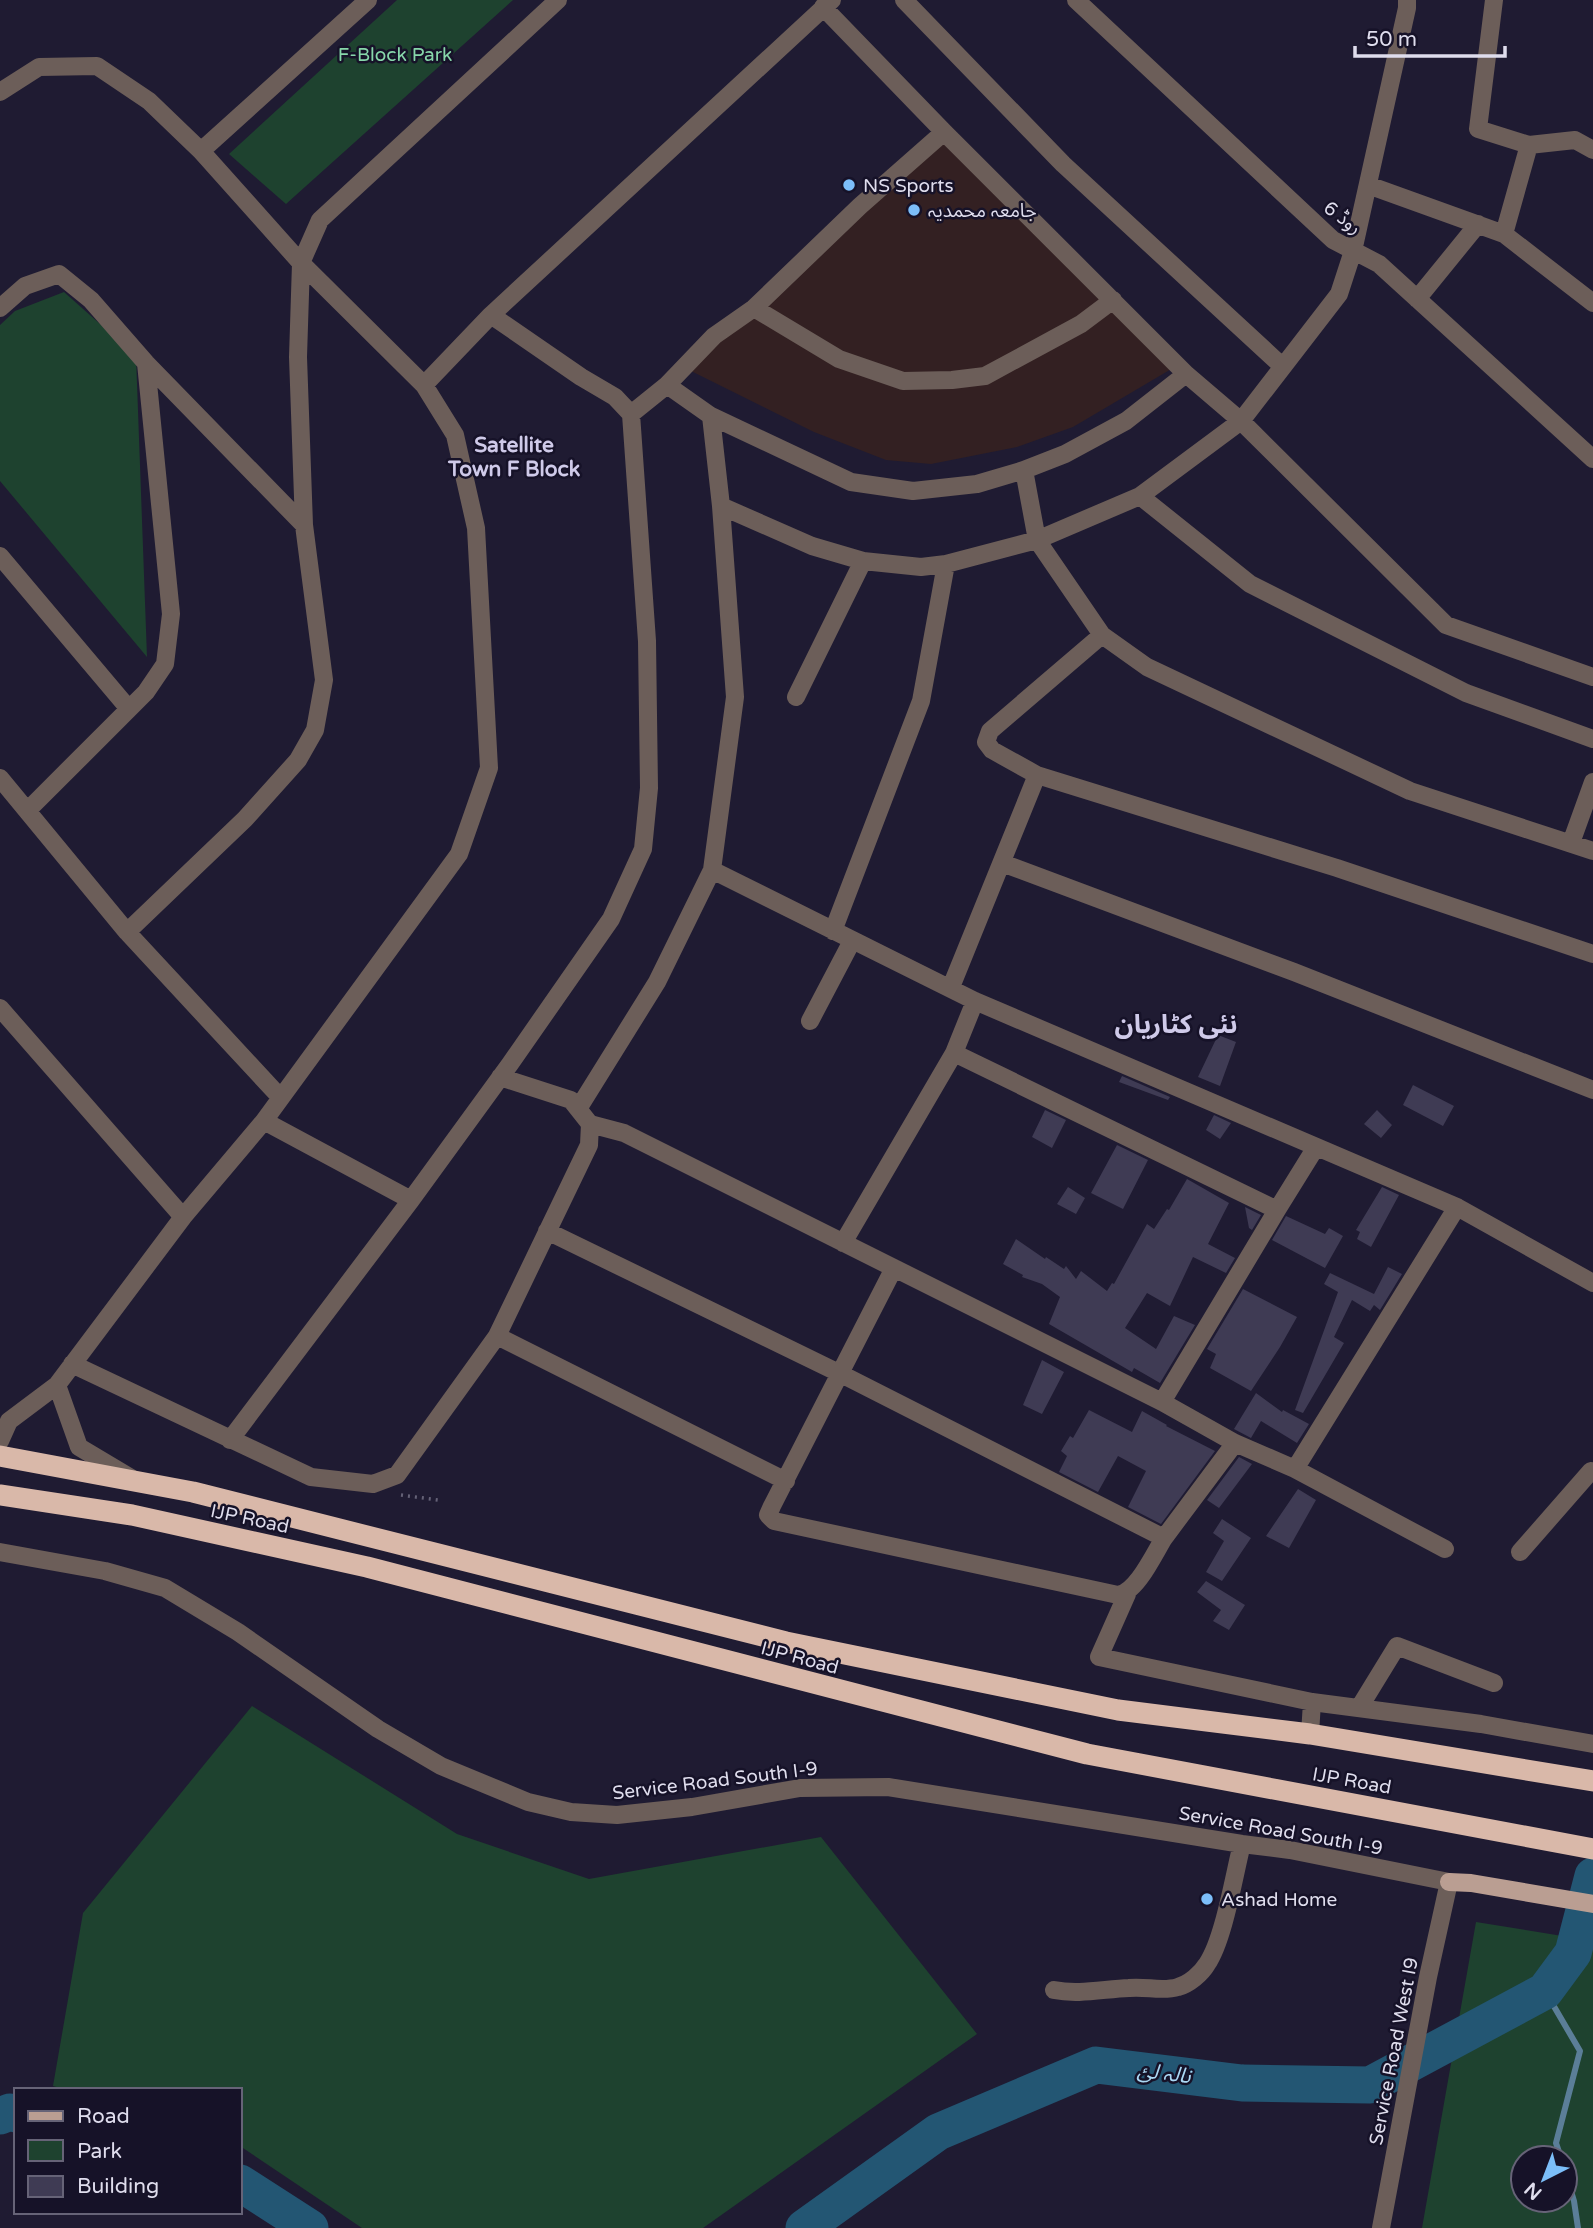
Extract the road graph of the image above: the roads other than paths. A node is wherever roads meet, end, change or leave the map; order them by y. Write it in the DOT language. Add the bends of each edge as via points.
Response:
graph roads {
  1 [pos="368,0"];
  2 [pos="558,0"];
  3 [pos="904,0"];
  4 [pos="1076,0"];
  5 [pos="1408,0"];
  6 [pos="1494,0"];
  7 [pos="828,4"];
  8 [pos="0,92"];
  9 [pos="944,132"];
  10 [pos="1530,145"];
  11 [pos="1593,150"];
  12 [pos="201,151"];
  13 [pos="1367,185"];
  14 [pos="1478,224"];
  15 [pos="1504,233"];
  16 [pos="1353,251"];
  17 [pos="301,263"];
  18 [pos="1417,299"];
  19 [pos="1113,300"];
  20 [pos="1593,303"];
  21 [pos="0,308"];
  22 [pos="754,309"];
  23 [pos="491,314"];
  24 [pos="146,363"];
  25 [pos="1283,367"];
  26 [pos="1186,374"];
  27 [pos="424,385"];
  28 [pos="667,385"];
  29 [pos="631,414"];
  30 [pos="711,416"];
  31 [pos="1241,421"];
  32 [pos="1593,458"];
  33 [pos="1024,470"];
  34 [pos="1140,496"];
  35 [pos="721,506"];
  36 [pos="304,525"];
  37 [pos="1037,540"];
  38 [pos="0,556"];
  39 [pos="863,562"];
  40 [pos="946,564"];
  41 [pos="1102,635"];
  42 [pos="1593,677"];
  43 [pos="796,697"];
  44 [pos="129,709"];
  45 [pos="1593,740"];
  46 [pos="1037,775"];
  47 [pos="0,778"];
  48 [pos="1593,782"];
  49 [pos="27,811"];
  50 [pos="1571,843"];
  51 [pos="1593,850"];
  52 [pos="1002,863"];
  53 [pos="712,870"];
  54 [pos="834,931"];
  55 [pos="127,932"];
  56 [pos="852,940"];
  57 [pos="1593,954"];
  58 [pos="951,988"];
  59 [pos="975,1001"];
  60 [pos="0,1008"];
  61 [pos="810,1021"];
  62 [pos="954,1053"];
  63 [pos="500,1077"];
  64 [pos="1593,1090"];
  65 [pos="280,1097"];
  66 [pos="578,1109"];
  67 [pos="264,1121"];
  68 [pos="590,1124"];
  69 [pos="1316,1147"];
  70 [pos="411,1200"];
  71 [pos="1457,1207"];
  72 [pos="1277,1210"];
  73 [pos="183,1217"];
  74 [pos="547,1230"];
  75 [pos="843,1243"];
  76 [pos="894,1268"];
  77 [pos="1593,1283"];
  78 [pos="497,1336"];
  79 [pos="72,1364"];
  80 [pos="841,1374"];
  81 [pos="57,1385"];
  82 [pos="1162,1402"];
  83 [pos="4,1420"];
  84 [pos="230,1440"];
  85 [pos="0,1441"];
  86 [pos="1235,1443"];
  87 [pos="0,1456"];
  88 [pos="1294,1469"];
  89 [pos="1591,1471"];
  90 [pos="786,1481"];
  91 [pos="138,1482"];
  92 [pos="0,1495"];
  93 [pos="1164,1538"];
  94 [pos="1445,1549"];
  95 [pos="0,1552"];
  96 [pos="1520,1552"];
  97 [pos="546,1581"];
  98 [pos="1126,1594"];
  99 [pos="538,1612"];
  100 [pos="1494,1683"];
  101 [pos="1312,1702"];
  102 [pos="1359,1708"];
  103 [pos="1310,1734"];
  104 [pos="1593,1744"];
  105 [pos="1593,1781"];
  106 [pos="1242,1844"];
  107 [pos="1593,1849"];
  108 [pos="1449,1882"];
  109 [pos="1593,1904"];
  110 [pos="1054,1990"];
  111 [pos="1381,2228"];
  1 -- 12 [label="street"];
  2 -- 17 [label="street" via="320,219"];
  3 -- 25 [label="street" via="1063,164"];
  4 -- 16 [label="street, روڈ 6" via="1332,240"];
  5 -- 13 [label="street"];
  6 -- 10 [label="street" via="1478,129"];
  7 -- 9 [label="street"];
  7 -- 23 [label="street"];
  8 -- 12 [label="street" via="39,67 97,66 149,100"];
  9 -- 19 [label="street"];
  9 -- 22 [label="street"];
  10 -- 11 [label="street" via="1575,140"];
  10 -- 15 [label="street"];
  12 -- 17 [label="street"];
  13 -- 14 [label="street"];
  13 -- 16 [label="street"];
  14 -- 15 [label="street"];
  14 -- 18 [label="street"];
  15 -- 20 [label="street"];
  16 -- 18 [label="street, روڈ 6" via="1379,264"];
  16 -- 25 [label="street" via="1339,294"];
  17 -- 27 [label="street"];
  17 -- 36 [label="street" via="298,357"];
  18 -- 32 [label="street, روڈ 6"];
  19 -- 22 [label="street" via="1081,324 985,376 952,380 903,381 839,359"];
  19 -- 26 [label="street"];
  21 -- 24 [label="street" via="25,286 59,274 91,300"];
  22 -- 28 [label="street" via="714,336"];
  23 -- 27 [label="street"];
  23 -- 29 [label="street" via="615,397"];
  24 -- 36 [label="street"];
  24 -- 44 [label="street" via="171,614 165,664"];
  25 -- 31 [label="street"];
  26 -- 31 [label="street"];
  26 -- 33 [label="street" via="1126,421"];
  27 -- 65 [label="street" via="455,435 476,528 489,768 459,854"];
  28 -- 29 [label="street"];
  28 -- 30 [label="street"];
  29 -- 63 [label="street" via="647,641 649,788 643,849 611,919"];
  30 -- 33 [label="street" via="851,482 913,491 977,484"];
  30 -- 35 [label="street"];
  31 -- 34 [label="street"];
  31 -- 42 [label="street" via="1446,625"];
  33 -- 37 [label="street"];
  34 -- 37 [label="street"];
  34 -- 45 [label="street" via="1250,584 1466,693"];
  35 -- 39 [label="street" via="812,546"];
  35 -- 53 [label="street" via="735,697"];
  36 -- 55 [label="street" via="324,680 315,730 298,760 245,818"];
  37 -- 40 [label="street"];
  37 -- 41 [label="street"];
  38 -- 44 [label="street"];
  39 -- 40 [label="street" via="921,567"];
  39 -- 43 [label="street"];
  40 -- 54 [label="street" via="921,701"];
  41 -- 46 [label="street" via="990,731 986,742 992,750"];
  41 -- 50 [label="street" via="1147,667 1410,791"];
  44 -- 49 [label="street"];
  46 -- 52 [label="street"];
  46 -- 57 [label="street"];
  47 -- 49 [label="street"];
  48 -- 50 [label="street"];
  49 -- 55 [label="street"];
  50 -- 51 [label="street"];
  52 -- 58 [label="street"];
  52 -- 64 [label="street"];
  53 -- 54 [label="street"];
  53 -- 66 [label="street" via="657,982"];
  54 -- 56 [label="street"];
  55 -- 65 [label="street"];
  56 -- 58 [label="street"];
  56 -- 61 [label="street"];
  58 -- 59 [label="street"];
  59 -- 62 [label="street"];
  59 -- 69 [label="street"];
  60 -- 73 [label="street"];
  62 -- 72 [label="street"];
  62 -- 75 [label="street"];
  63 -- 66 [label="street" via="571,1100"];
  63 -- 70 [label="street"];
  65 -- 67 [label="street"];
  66 -- 68 [label="street"];
  67 -- 70 [label="street"];
  67 -- 73 [label="street"];
  68 -- 74 [label="street" via="589,1145"];
  68 -- 75 [label="street" via="624,1133"];
  69 -- 71 [label="street"];
  69 -- 72 [label="street"];
  70 -- 84 [label="street"];
  71 -- 77 [label="street"];
  71 -- 88 [label="street"];
  72 -- 82 [label="street"];
  73 -- 79 [label="street"];
  74 -- 78 [label="street"];
  74 -- 80 [label="street"];
  75 -- 76 [label="street"];
  76 -- 80 [label="street"];
  76 -- 82 [label="street"];
  78 -- 84 [label="street" via="397,1475 373,1484 311,1476"];
  78 -- 90 [label="street"];
  79 -- 81 [label="street"];
  79 -- 84 [label="street"];
  80 -- 90 [label="street"];
  80 -- 93 [label="street"];
  81 -- 83 [label="street"];
  81 -- 91 [label="street" via="79,1447"];
  82 -- 86 [label="street"];
  83 -- 85 [label="street"];
  86 -- 88 [label="street"];
  86 -- 93 [label="street"];
  87 -- 91 [label="highway, IJP Road"];
  88 -- 94 [label="street"];
  89 -- 96 [label="street"];
  90 -- 98 [label="street" via="768,1516 774,1521"];
  91 -- 97 [label="highway, IJP Road"];
  92 -- 99 [label="highway, IJP Road" via="132,1515 367,1567"];
  93 -- 98 [label="street"];
  95 -- 106 [label="street, Service Road South I-9" via="105,1571 165,1588 441,1766 528,1802 571,1812 617,1815 800,1788 888,1787"];
  97 -- 99 [label="highway"];
  97 -- 103 [label="highway, IJP Road" via="786,1642 1118,1710"];
  98 -- 101 [label="street" via="1099,1657"];
  99 -- 107 [label="highway, IJP Road" via="1087,1754"];
  100 -- 102 [label="street" via="1398,1646"];
  101 -- 102 [label="street"];
  101 -- 103 [label="street"];
  102 -- 104 [label="street"];
  103 -- 105 [label="highway, IJP Road"];
  106 -- 108 [label="street, Service Road South I-9"];
  106 -- 110 [label="street" via="1217,1943 1208,1964 1195,1978 1161,1990"];
  108 -- 109 [label="main road"];
  108 -- 111 [label="street, Service Road West I9"];
}
